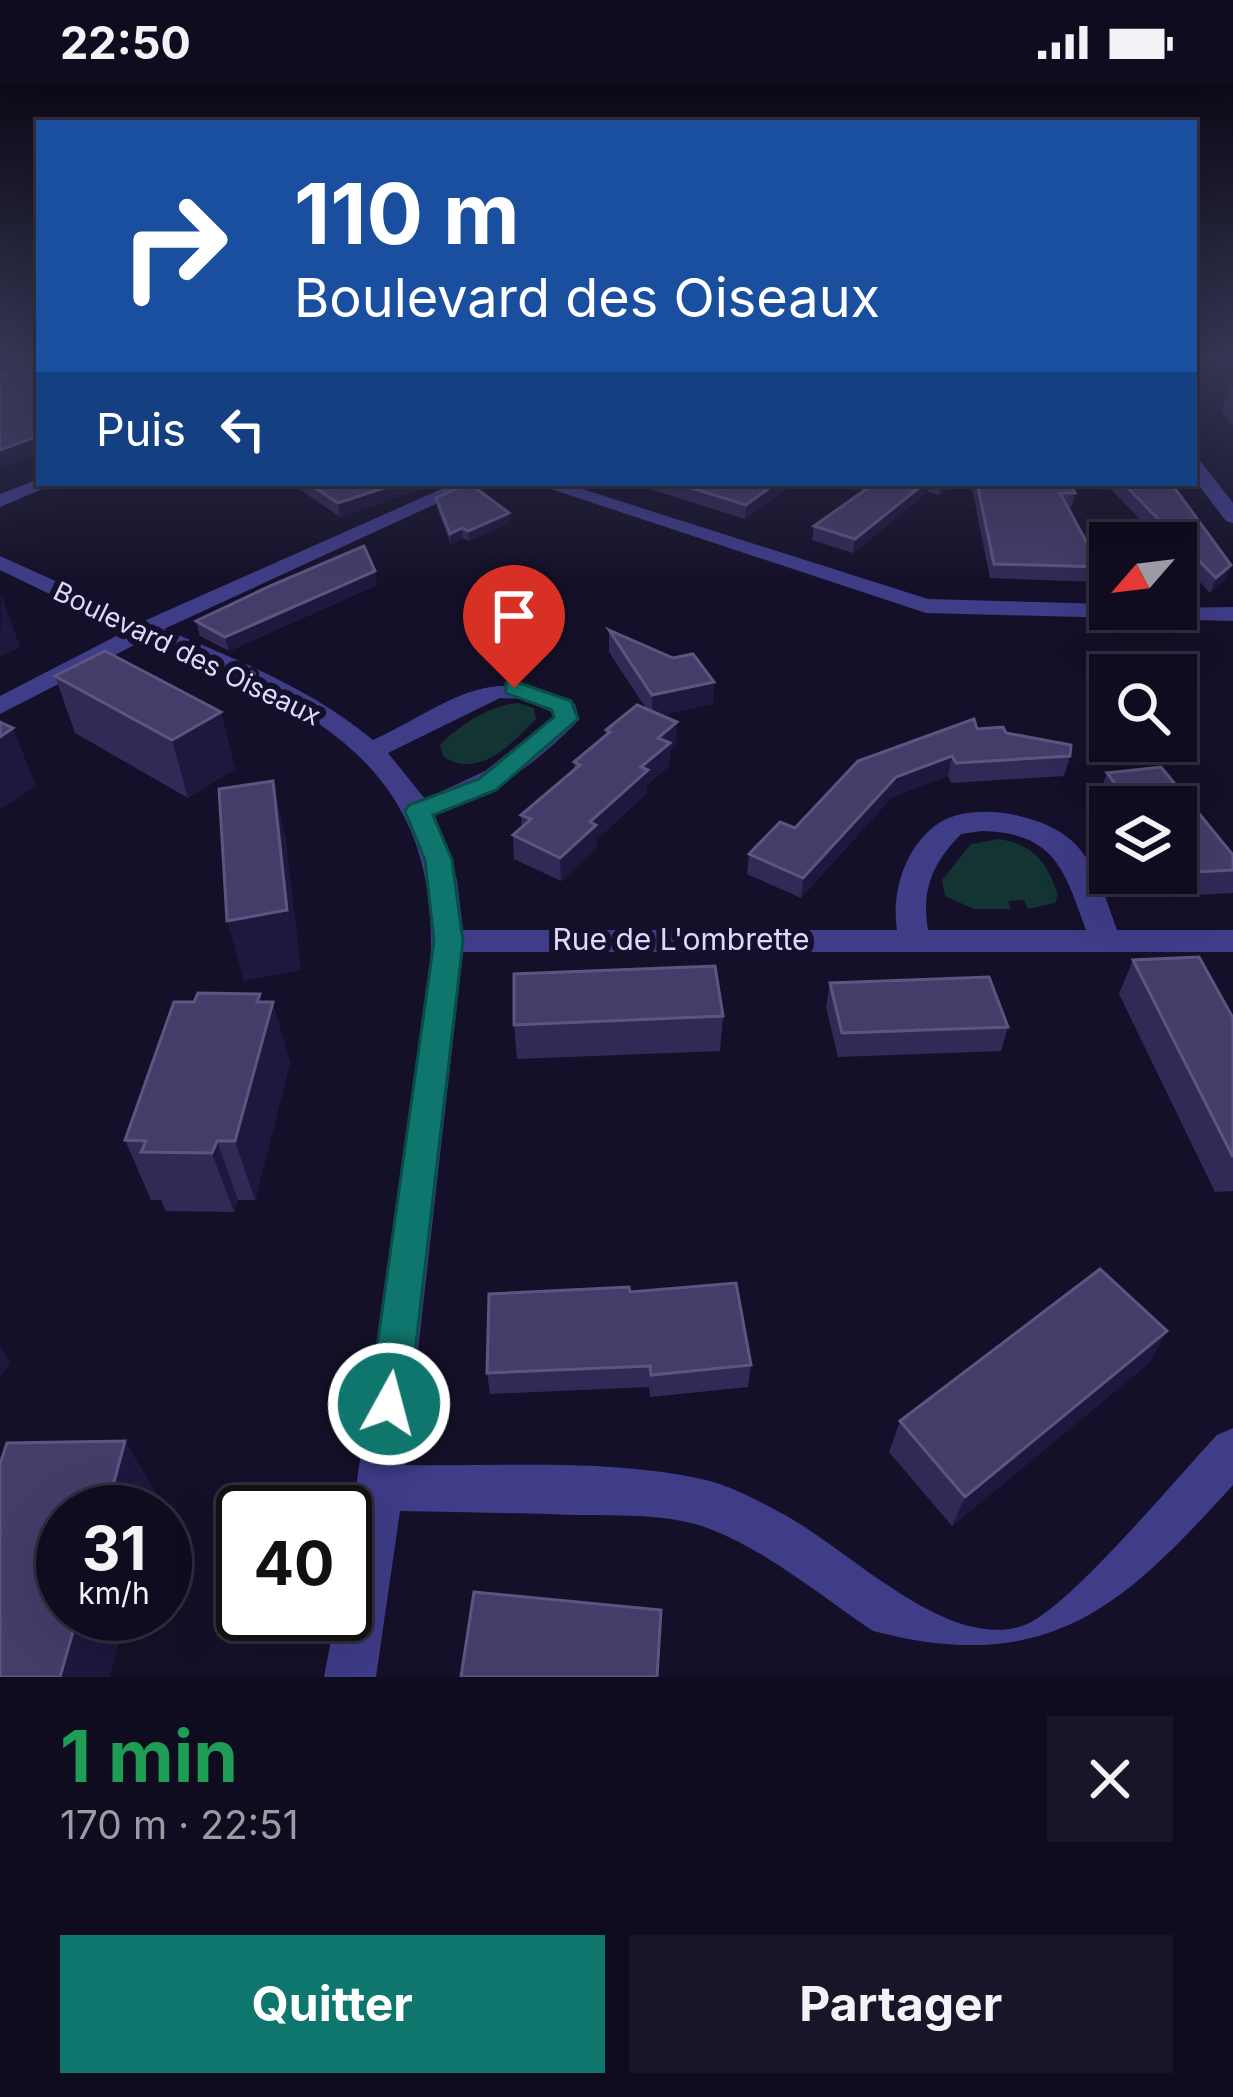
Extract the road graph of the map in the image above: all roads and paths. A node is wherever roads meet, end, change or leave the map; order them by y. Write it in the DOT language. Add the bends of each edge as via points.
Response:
graph roads {
  1 [pos="1197,471"];
  2 [pos="38,486"];
  3 [pos="464,486"];
  4 [pos="551,486"];
  5 [pos="0,501"];
  6 [pos="1233,517"];
  7 [pos="0,562"];
  8 [pos="1233,614"];
  9 [pos="147,631"];
  10 [pos="0,706"];
  11 [pos="370,752"];
  12 [pos="418,811"];
  13 [pos="914,938"];
  14 [pos="1105,938"];
  15 [pos="448,941"];
  16 [pos="1233,941"];
  17 [pos="1233,1450"];
  18 [pos="379,1487"];
  19 [pos="350,1677"];
  1 -- 6 [label="street"];
  2 -- 5 [label="street"];
  3 -- 9 [label="street"];
  4 -- 8 [label="street" via="926,606"];
  7 -- 9 [label="street, Boulevard des Oiseaux"];
  9 -- 10 [label="street"];
  9 -- 11 [label="street, Boulevard des Oiseaux" via="292,699"];
  11 -- 12 [label="street, Boulevard des Oiseaux"];
  11 -- 12 [label="street" via="506,688 566,710 560,725 499,777"];
  12 -- 15 [label="street, Boulevard des Oiseaux" via="438,860"];
  13 -- 14 [label="street, Rue de L'ombrette"];
  13 -- 14 [label="street" via="907,894 924,860 951,828 994,823 1038,833 1065,851"];
  13 -- 15 [label="street, Rue de L'ombrette"];
  14 -- 16 [label="street, Rue de L'ombrette"];
  15 -- 18 [label="street, Boulevard des Oiseaux"];
  17 -- 18 [label="street" via="1083,1614 1022,1652 990,1656 929,1639 767,1531 709,1504 636,1493"];
  18 -- 19 [label="street, Boulevard des Oiseaux"];
}
